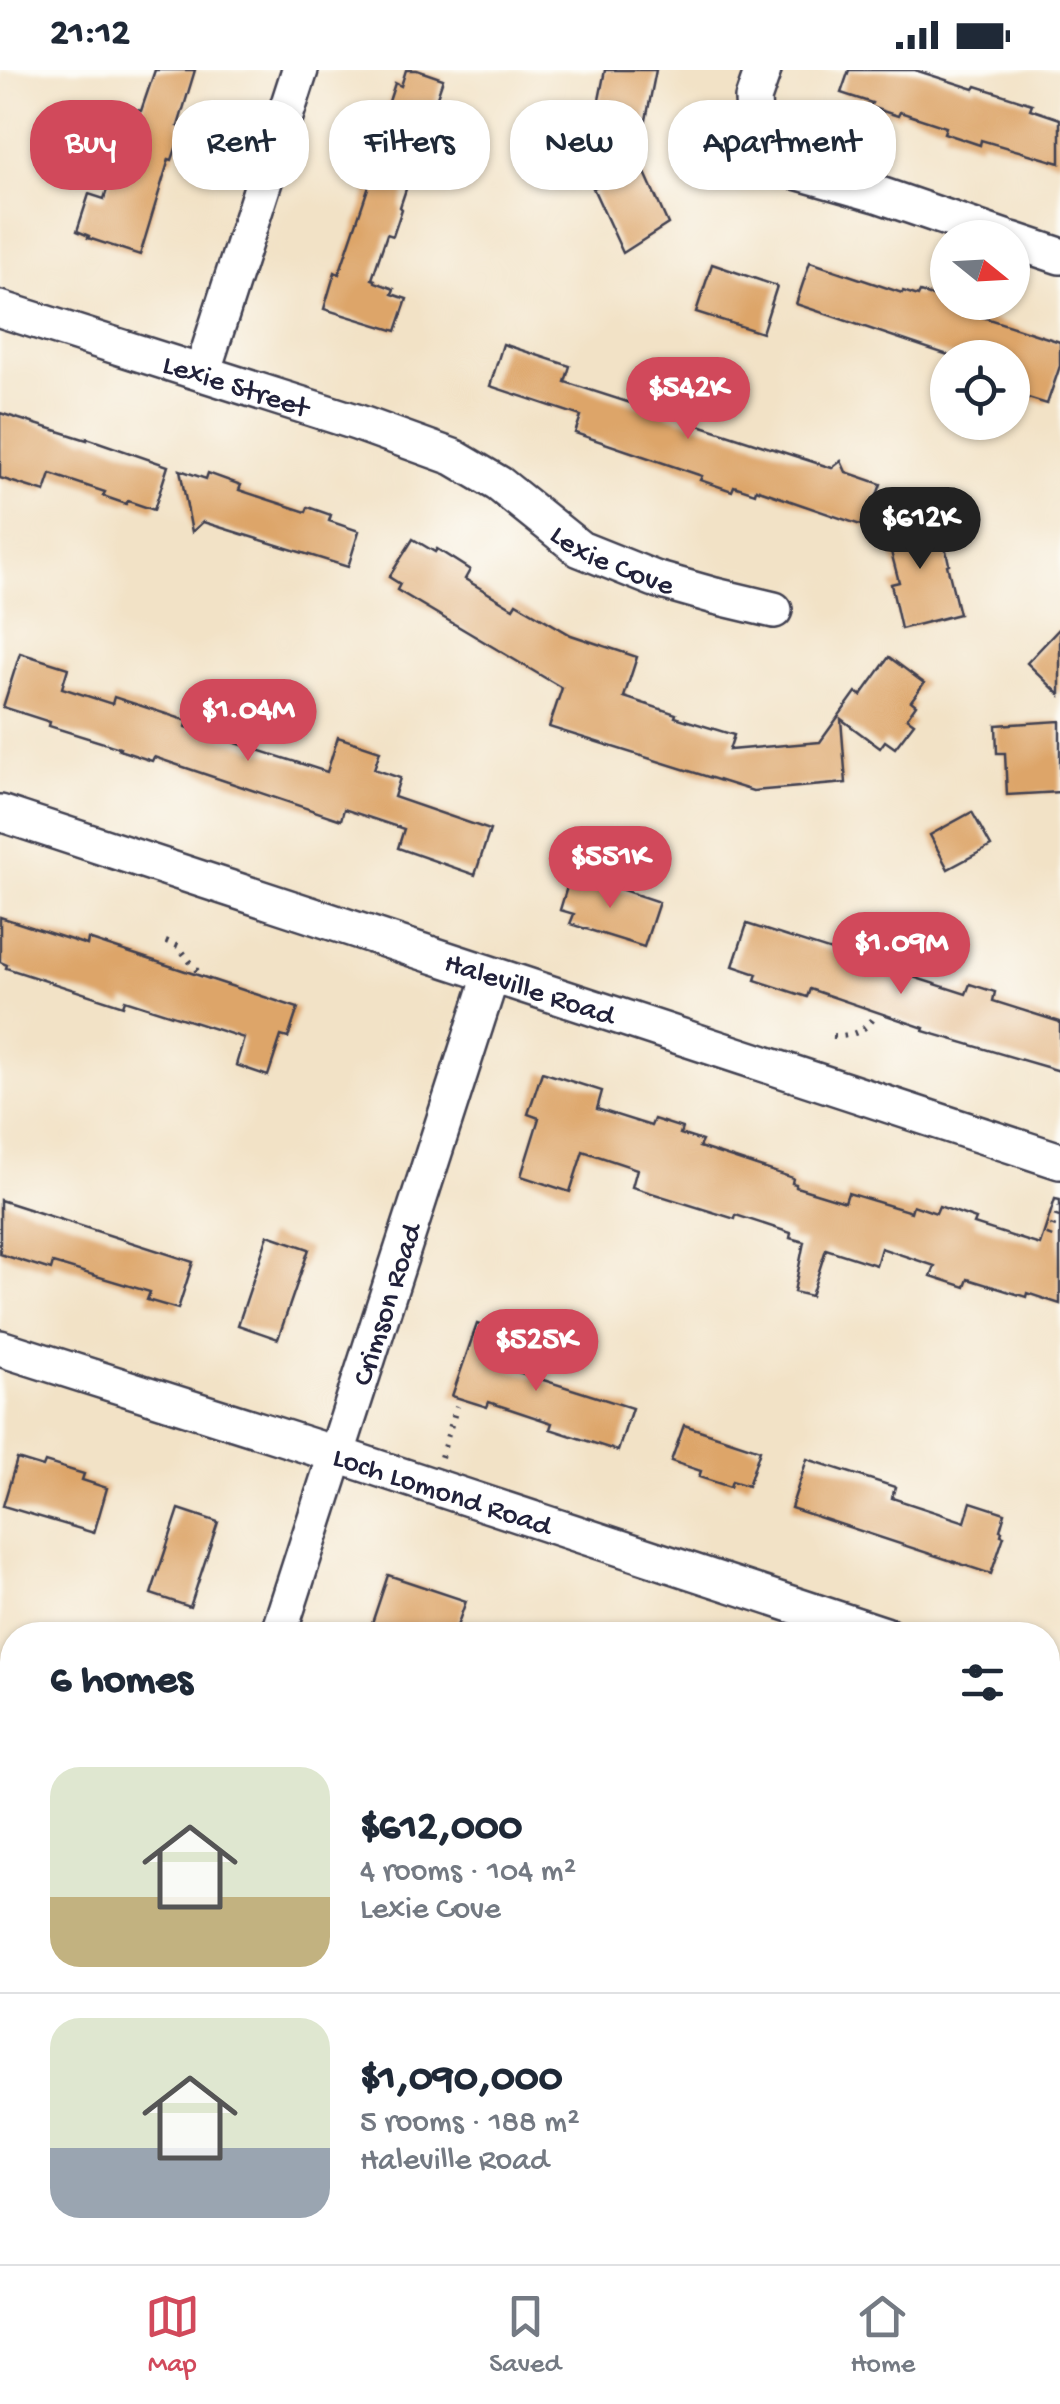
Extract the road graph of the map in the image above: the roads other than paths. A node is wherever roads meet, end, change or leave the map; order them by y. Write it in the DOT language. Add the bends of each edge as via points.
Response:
graph roads {
  1 [pos="300,70"];
  2 [pos="763,70"];
  3 [pos="953,220"];
  4 [pos="1030,246"];
  5 [pos="1060,256"];
  6 [pos="0,309"];
  7 [pos="202,373"];
  8 [pos="470,466"];
  9 [pos="774,610"];
  10 [pos="0,813"];
  11 [pos="491,976"];
  12 [pos="1060,1161"];
  13 [pos="0,1348"];
  14 [pos="336,1454"];
  15 [pos="282,1622"];
  16 [pos="846,1622"];
  1 -- 7 [label="street"];
  2 -- 3 [label="street" via="754,118 764,146 784,168"];
  4 -- 5 [label="street"];
  6 -- 7 [label="street, Lexie Street"];
  7 -- 8 [label="street, Lexie Street"];
  8 -- 9 [label="street, Lexie Cove" via="592,555"];
  10 -- 11 [label="street, Haleville Road"];
  11 -- 12 [label="street, Haleville Road"];
  11 -- 14 [label="street, Crimson Road"];
  13 -- 14 [label="street, Loch Lomond Road"];
  14 -- 15 [label="street, Crimson Road"];
  14 -- 16 [label="street, Loch Lomond Road"];
}
